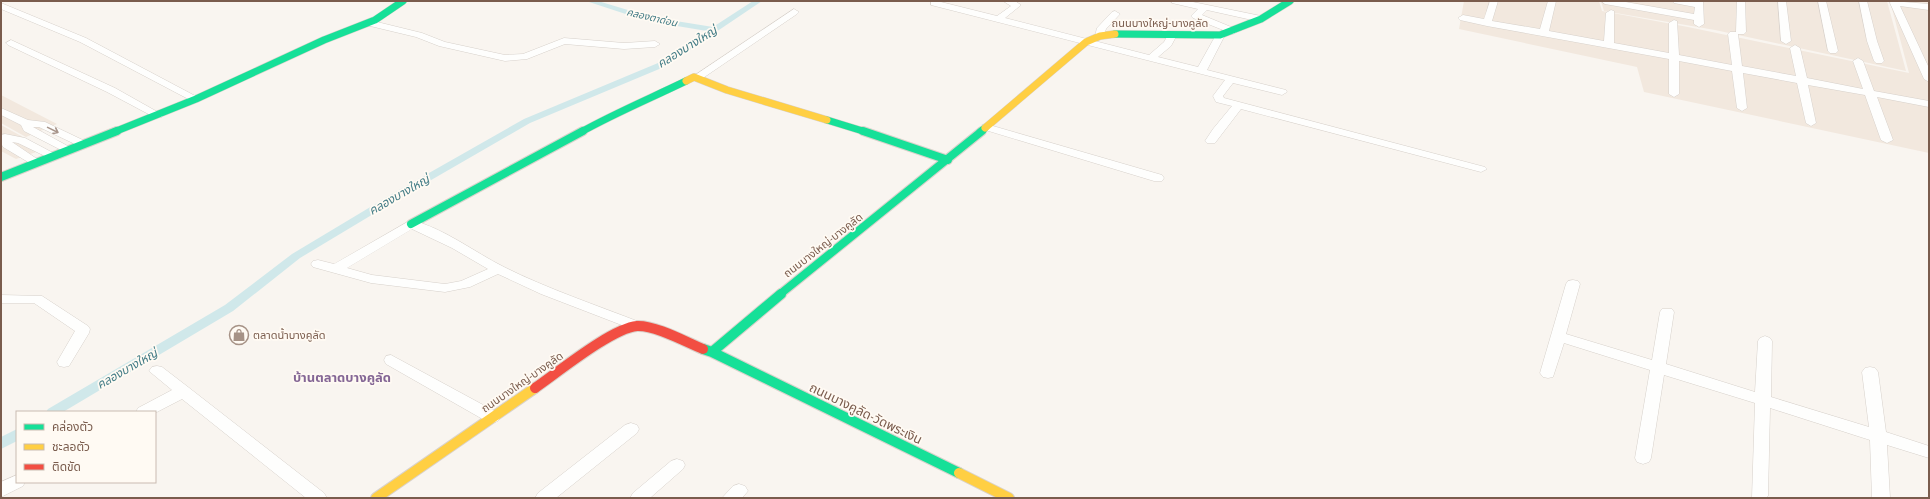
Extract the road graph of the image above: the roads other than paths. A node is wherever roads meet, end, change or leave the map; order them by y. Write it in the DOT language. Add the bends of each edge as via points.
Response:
graph roads {
  1 [pos="403,1"];
  2 [pos="1007,1"];
  3 [pos="1175,1"];
  4 [pos="1290,1"];
  5 [pos="1494,1"];
  6 [pos="1552,1"];
  7 [pos="1605,1"];
  8 [pos="1677,1"];
  9 [pos="1741,1"];
  10 [pos="1782,1"];
  11 [pos="1822,1"];
  12 [pos="1863,1"];
  13 [pos="1699,3"];
  14 [pos="934,4"];
  15 [pos="1,6"];
  16 [pos="1205,7"];
  17 [pos="1929,7"];
  18 [pos="794,12"];
  19 [pos="1611,13"];
  20 [pos="1115,14"];
  21 [pos="1462,18"];
  22 [pos="999,19"];
  23 [pos="1261,19"];
  24 [pos="369,23"];
  25 [pos="1487,23"];
  26 [pos="1674,23"];
  27 [pos="1233,31"];
  28 [pos="1544,33"];
  29 [pos="1172,35"];
  30 [pos="1220,35"];
  31 [pos="1100,36"];
  32 [pos="1786,41"];
  33 [pos="1086,42"];
  34 [pos="12,43"];
  35 [pos="654,44"];
  36 [pos="1609,45"];
  37 [pos="1795,48"];
  38 [pos="1833,51"];
  39 [pos="1153,56"];
  40 [pos="1675,57"];
  41 [pos="1858,61"];
  42 [pos="1879,61"];
  43 [pos="1737,69"];
  44 [pos="1201,71"];
  45 [pos="696,78"];
  46 [pos="1231,79"];
  47 [pos="1929,79"];
  48 [pos="1803,80"];
  49 [pos="1282,92"];
  50 [pos="1870,93"];
  51 [pos="1674,94"];
  52 [pos="196,99"];
  53 [pos="1929,104"];
  54 [pos="1239,105"];
  55 [pos="1742,108"];
  56 [pos="1,111"];
  57 [pos="158,115"];
  58 [pos="26,123"];
  59 [pos="1812,123"];
  60 [pos="986,128"];
  61 [pos="3,136"];
  62 [pos="1886,140"];
  63 [pos="1211,141"];
  64 [pos="83,144"];
  65 [pos="70,150"];
  66 [pos="53,156"];
  67 [pos="948,160"];
  68 [pos="37,163"];
  69 [pos="1481,169"];
  70 [pos="1,177"];
  71 [pos="1158,178"];
  72 [pos="411,224"];
  73 [pos="318,264"];
  74 [pos="336,269"];
  75 [pos="498,269"];
  76 [pos="1573,284"];
  77 [pos="1,299"];
  78 [pos="1666,312"];
  79 [pos="637,326"];
  80 [pos="1558,336"];
  81 [pos="1766,341"];
  82 [pos="712,352"];
  83 [pos="391,360"];
  84 [pos="64,362"];
  85 [pos="1658,368"];
  86 [pos="157,371"];
  87 [pos="1870,372"];
  88 [pos="1548,373"];
  89 [pos="183,391"];
  90 [pos="1764,401"];
  91 [pos="146,411"];
  92 [pos="492,417"];
  93 [pos="631,430"];
  94 [pos="1878,436"];
  95 [pos="1929,452"];
  96 [pos="1643,458"];
  97 [pos="677,465"];
  98 [pos="16,482"];
  99 [pos="1,490"];
  100 [pos="1759,496"];
  101 [pos="318,498"];
  102 [pos="376,498"];
  103 [pos="544,498"];
  104 [pos="639,498"];
  105 [pos="1009,498"];
  106 [pos="1881,498"];
  1 -- 24 [label="street"];
  2 -- 22 [label="street" via="1016,6"];
  3 -- 16 [label="street"];
  4 -- 23 [label="street, ถนนบางใหญ่-บางคูลัด"];
  5 -- 25 [label="street"];
  6 -- 28 [label="street"];
  7 -- 13 [label="street" via="1699,21"];
  8 -- 13 [label="street"];
  9 -- 43 [label="street" via="1737,33"];
  10 -- 32 [label="street"];
  11 -- 38 [label="street"];
  12 -- 42 [label="street"];
  14 -- 22 [label="street"];
  15 -- 52 [label="street" via="83,40"];
  16 -- 23 [label="street"];
  16 -- 27 [label="street" via="1196,16"];
  17 -- 47 [label="street" via="1894,3"];
  18 -- 45 [label="street"];
  19 -- 36 [label="street"];
  20 -- 31 [label="street" via="1102,28"];
  21 -- 25 [label="street"];
  22 -- 33 [label="street"];
  23 -- 27 [label="street, ถนนบางใหญ่-บางคูลัด"];
  24 -- 35 [label="street" via="419,35 442,44 505,58 524,57 564,41 624,46"];
  24 -- 52 [label="street" via="324,40"];
  25 -- 28 [label="street"];
  26 -- 40 [label="street"];
  27 -- 30 [label="street, ถนนบางใหญ่-บางคูลัด"];
  28 -- 36 [label="street"];
  29 -- 30 [label="street, ถนนบางใหญ่-บางคูลัด"];
  29 -- 31 [label="street, ถนนบางใหญ่-บางคูลัด"];
  29 -- 39 [label="street" via="1169,44"];
  30 -- 44 [label="street"];
  31 -- 33 [label="street, ถนนบางใหญ่-บางคูลัด"];
  33 -- 44 [label="street"];
  33 -- 60 [label="street, ถนนบางใหญ่-บางคูลัด"];
  34 -- 57 [label="street"];
  36 -- 40 [label="street"];
  37 -- 48 [label="street"];
  40 -- 43 [label="street"];
  40 -- 51 [label="street"];
  41 -- 50 [label="street"];
  43 -- 48 [label="street"];
  43 -- 55 [label="street"];
  44 -- 46 [label="street"];
  45 -- 67 [label="street"];
  45 -- 72 [label="street" via="691,77 639,104 623,109"];
  46 -- 49 [label="street"];
  46 -- 54 [label="street" via="1218,98"];
  48 -- 50 [label="street"];
  48 -- 59 [label="street"];
  50 -- 53 [label="street"];
  50 -- 62 [label="street"];
  52 -- 57 [label="street"];
  54 -- 63 [label="street" via="1217,130"];
  54 -- 69 [label="street"];
  56 -- 58 [label="street"];
  57 -- 64 [label="street"];
  58 -- 64 [label="street, one-way" via="42,124"];
  58 -- 65 [label="street" via="28,129"];
  60 -- 67 [label="street, ถนนบางใหญ่-บางคูลัด"];
  60 -- 71 [label="street"];
  61 -- 66 [label="street" via="21,140"];
  61 -- 68 [label="street" via="8,145"];
  64 -- 65 [label="street"];
  65 -- 66 [label="street"];
  66 -- 68 [label="street"];
  67 -- 82 [label="street, ถนนบางใหญ่-บางคูลัด"];
  68 -- 70 [label="street"];
  72 -- 74 [label="street"];
  72 -- 75 [label="street" via="457,245"];
  73 -- 74 [label="street"];
  74 -- 75 [label="street" via="371,279 445,288 465,284"];
  75 -- 79 [label="street" via="546,291"];
  76 -- 80 [label="street"];
  77 -- 84 [label="street" via="37,298 83,329"];
  78 -- 85 [label="street"];
  79 -- 82 [label="street"];
  79 -- 92 [label="street, ถนนบางใหญ่-บางคูลัด" via="617,332"];
  80 -- 85 [label="street"];
  80 -- 88 [label="street"];
  81 -- 90 [label="street"];
  82 -- 105 [label="street, ถนนบางคูลัด-วัดพระเงิน"];
  83 -- 92 [label="street"];
  85 -- 90 [label="street"];
  85 -- 96 [label="street"];
  86 -- 89 [label="street"];
  87 -- 94 [label="street"];
  89 -- 91 [label="street"];
  89 -- 101 [label="street"];
  90 -- 94 [label="street"];
  90 -- 100 [label="street"];
  92 -- 102 [label="street, ถนนบางใหญ่-บางคูลัด"];
  93 -- 103 [label="street"];
  94 -- 95 [label="street"];
  94 -- 106 [label="street"];
  97 -- 104 [label="street"];
  98 -- 99 [label="street"];
}
